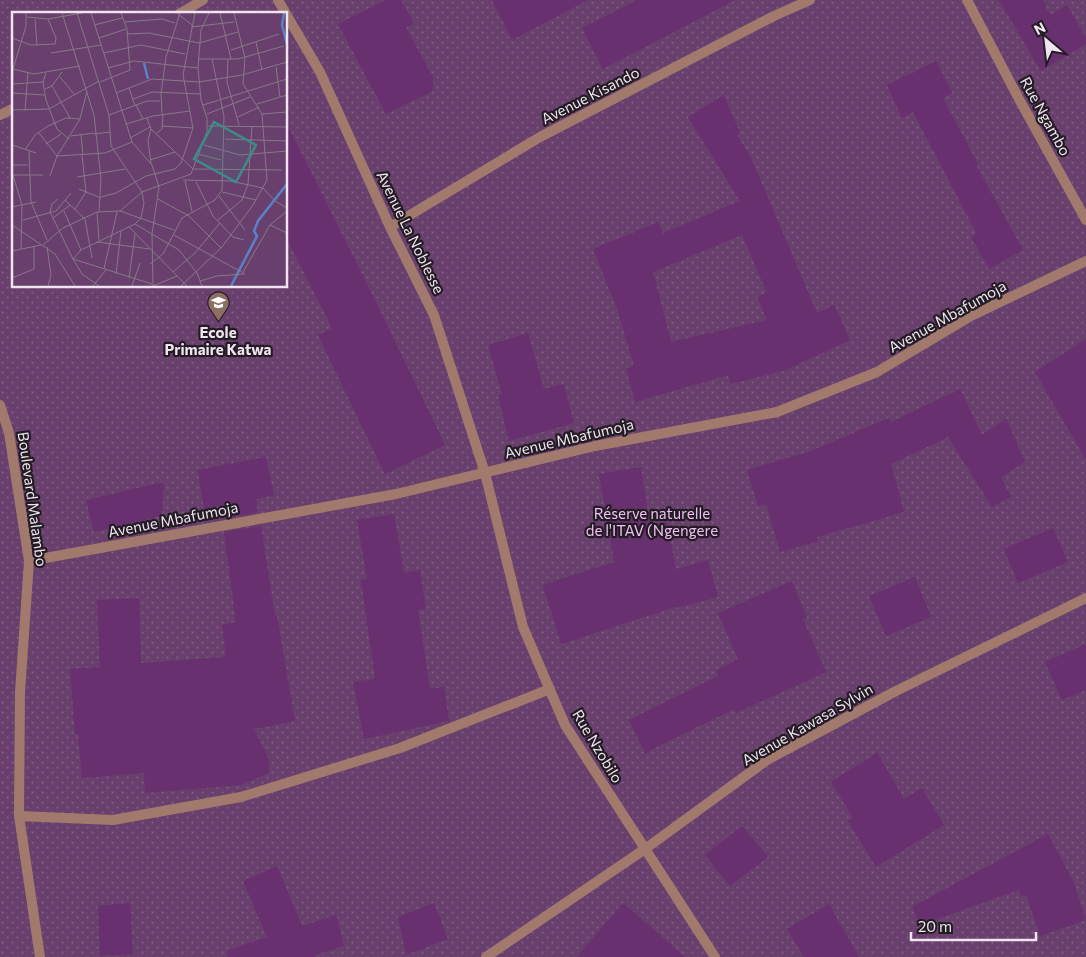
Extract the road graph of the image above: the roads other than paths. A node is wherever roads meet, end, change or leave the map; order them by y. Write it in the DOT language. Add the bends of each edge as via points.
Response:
graph roads {
  1 [pos="203,0"];
  2 [pos="278,0"];
  3 [pos="810,0"];
  4 [pos="967,0"];
  5 [pos="182,12"];
  6 [pos="285,12"];
  7 [pos="288,17"];
  8 [pos="12,109"];
  9 [pos="0,115"];
  10 [pos="1086,220"];
  11 [pos="390,227"];
  12 [pos="1086,261"];
  13 [pos="0,405"];
  14 [pos="485,473"];
  15 [pos="29,561"];
  16 [pos="1086,598"];
  17 [pos="550,689"];
  18 [pos="19,816"];
  19 [pos="645,849"];
  20 [pos="40,957"];
  21 [pos="486,957"];
  22 [pos="715,957"];
  1 -- 5 [label="street"];
  2 -- 6 [label="street, Avenue La Noblesse"];
  3 -- 11 [label="street, Avenue Kisando" via="540,137"];
  4 -- 10 [label="street, Rue Ngambo"];
  7 -- 11 [label="street, Avenue La Noblesse" via="320,72"];
  8 -- 9 [label="street"];
  11 -- 14 [label="street, Avenue La Noblesse" via="434,314"];
  12 -- 14 [label="street, Avenue Mbafumoja" via="971,316 877,372 777,412 595,446"];
  13 -- 15 [label="street, Boulevard Malambo" via="10,433"];
  14 -- 15 [label="street, Avenue Mbafumoja" via="396,494"];
  14 -- 17 [label="street, Rue Nzobilo" via="523,627"];
  15 -- 18 [label="street, Boulevard Malambo" via="20,692"];
  16 -- 19 [label="street, Avenue Kawasa Sylvin" via="896,690 767,760"];
  17 -- 18 [label="street" via="400,748 242,797 113,820"];
  17 -- 19 [label="street, Rue Nzobilo" via="565,725"];
  18 -- 20 [label="street, Boulevard Malambo"];
  19 -- 21 [label="street, Avenue Kawasa Sylvin"];
  19 -- 22 [label="street, Rue Nzobilo"];
}
